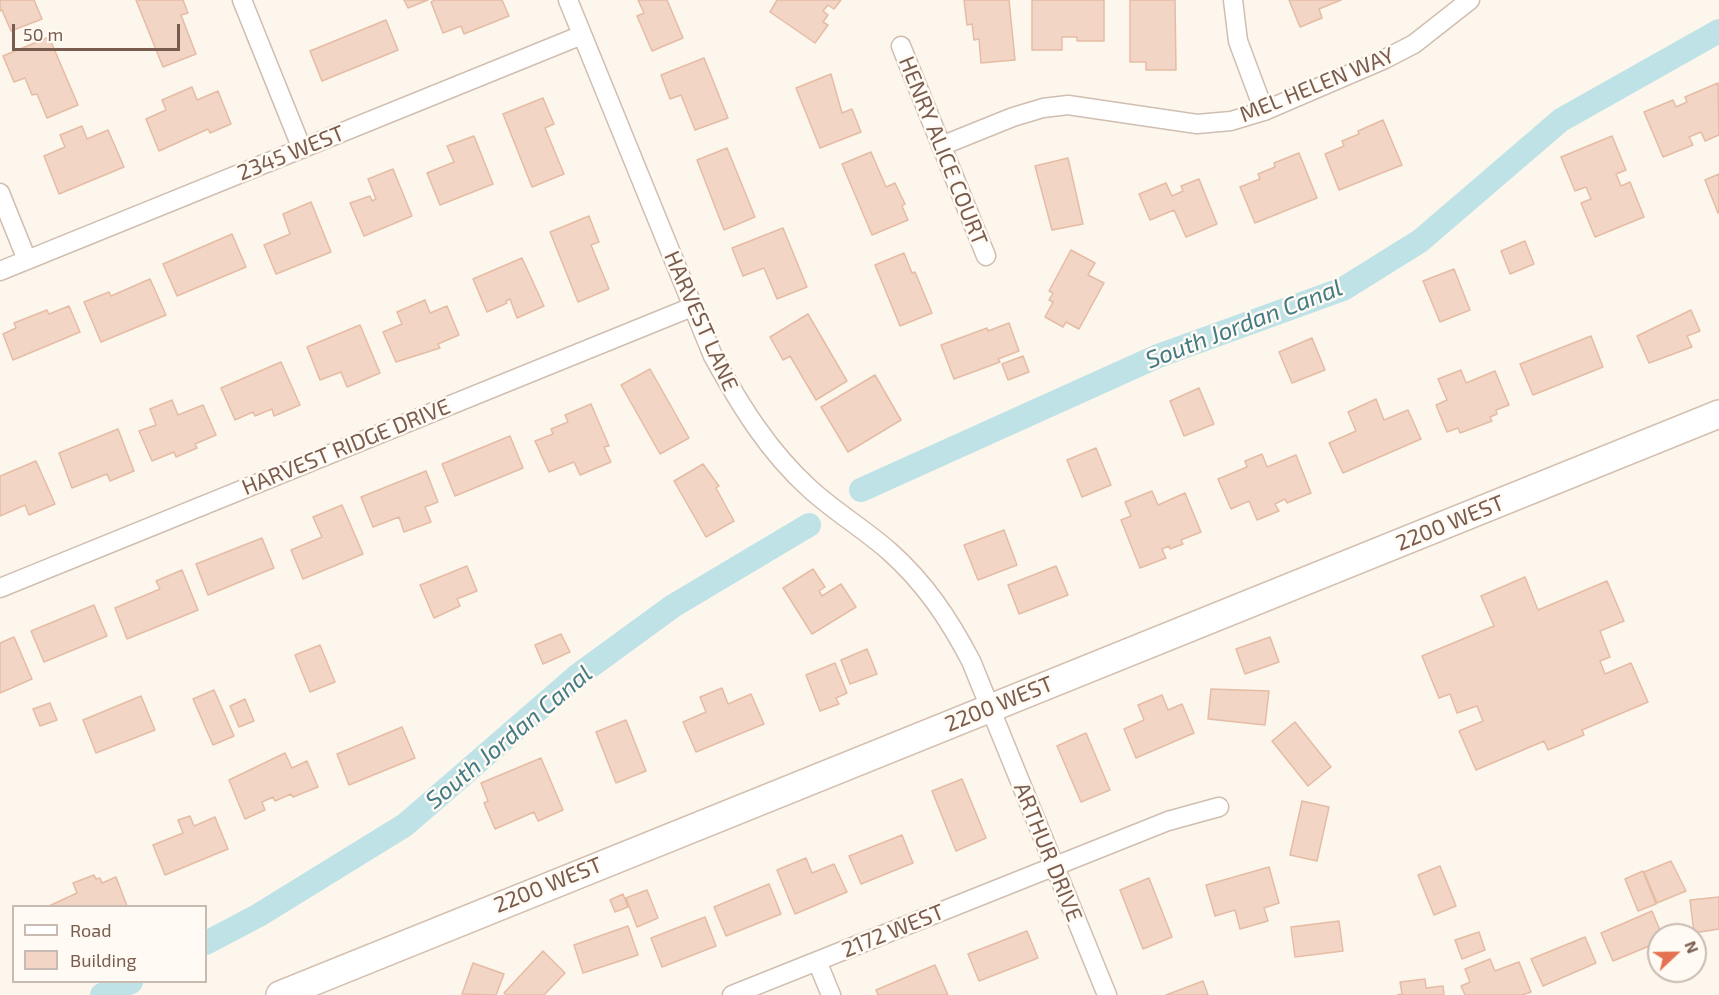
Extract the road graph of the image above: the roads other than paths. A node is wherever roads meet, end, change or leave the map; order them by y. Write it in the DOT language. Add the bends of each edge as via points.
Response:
graph roads {
  1 [pos="242,0"];
  2 [pos="568,0"];
  3 [pos="1233,0"];
  4 [pos="1470,0"];
  5 [pos="582,35"];
  6 [pos="901,46"];
  7 [pos="1263,111"];
  8 [pos="942,147"];
  9 [pos="302,149"];
  10 [pos="0,193"];
  11 [pos="986,255"];
  12 [pos="27,260"];
  13 [pos="0,272"];
  14 [pos="692,306"];
  15 [pos="1719,414"];
  16 [pos="0,588"];
  17 [pos="990,708"];
  18 [pos="1219,807"];
  19 [pos="1054,867"];
  20 [pos="817,961"];
  21 [pos="280,995"];
  22 [pos="732,995"];
  23 [pos="831,995"];
  24 [pos="1107,995"];
  1 -- 9 [label="street"];
  2 -- 5 [label="street, HARVEST LANE"];
  3 -- 7 [label="street" via="1238,41"];
  4 -- 7 [label="street, MEL HELEN WAY" via="1414,44"];
  5 -- 9 [label="street, 2345 WEST"];
  5 -- 14 [label="street, HARVEST LANE"];
  6 -- 8 [label="street, HENRY ALICE COURT"];
  7 -- 8 [label="street, MEL HELEN WAY" via="1231,121 1197,124 1068,105 1013,117"];
  8 -- 11 [label="street, HENRY ALICE COURT"];
  9 -- 12 [label="street, 2345 WEST"];
  10 -- 12 [label="street"];
  12 -- 13 [label="street, 2345 WEST"];
  14 -- 16 [label="street, HARVEST RIDGE DRIVE"];
  14 -- 17 [label="street, HARVEST LANE" via="713,356 767,444 810,489 890,552 924,586 949,620"];
  15 -- 17 [label="street, 2200 WEST"];
  17 -- 19 [label="street, ARTHUR DRIVE"];
  17 -- 21 [label="street, 2200 WEST"];
  18 -- 19 [label="street, 2172 WEST" via="1168,820"];
  19 -- 20 [label="street, 2172 WEST"];
  19 -- 24 [label="street, ARTHUR DRIVE"];
  20 -- 22 [label="street, 2172 WEST"];
  20 -- 23 [label="street"];
}
